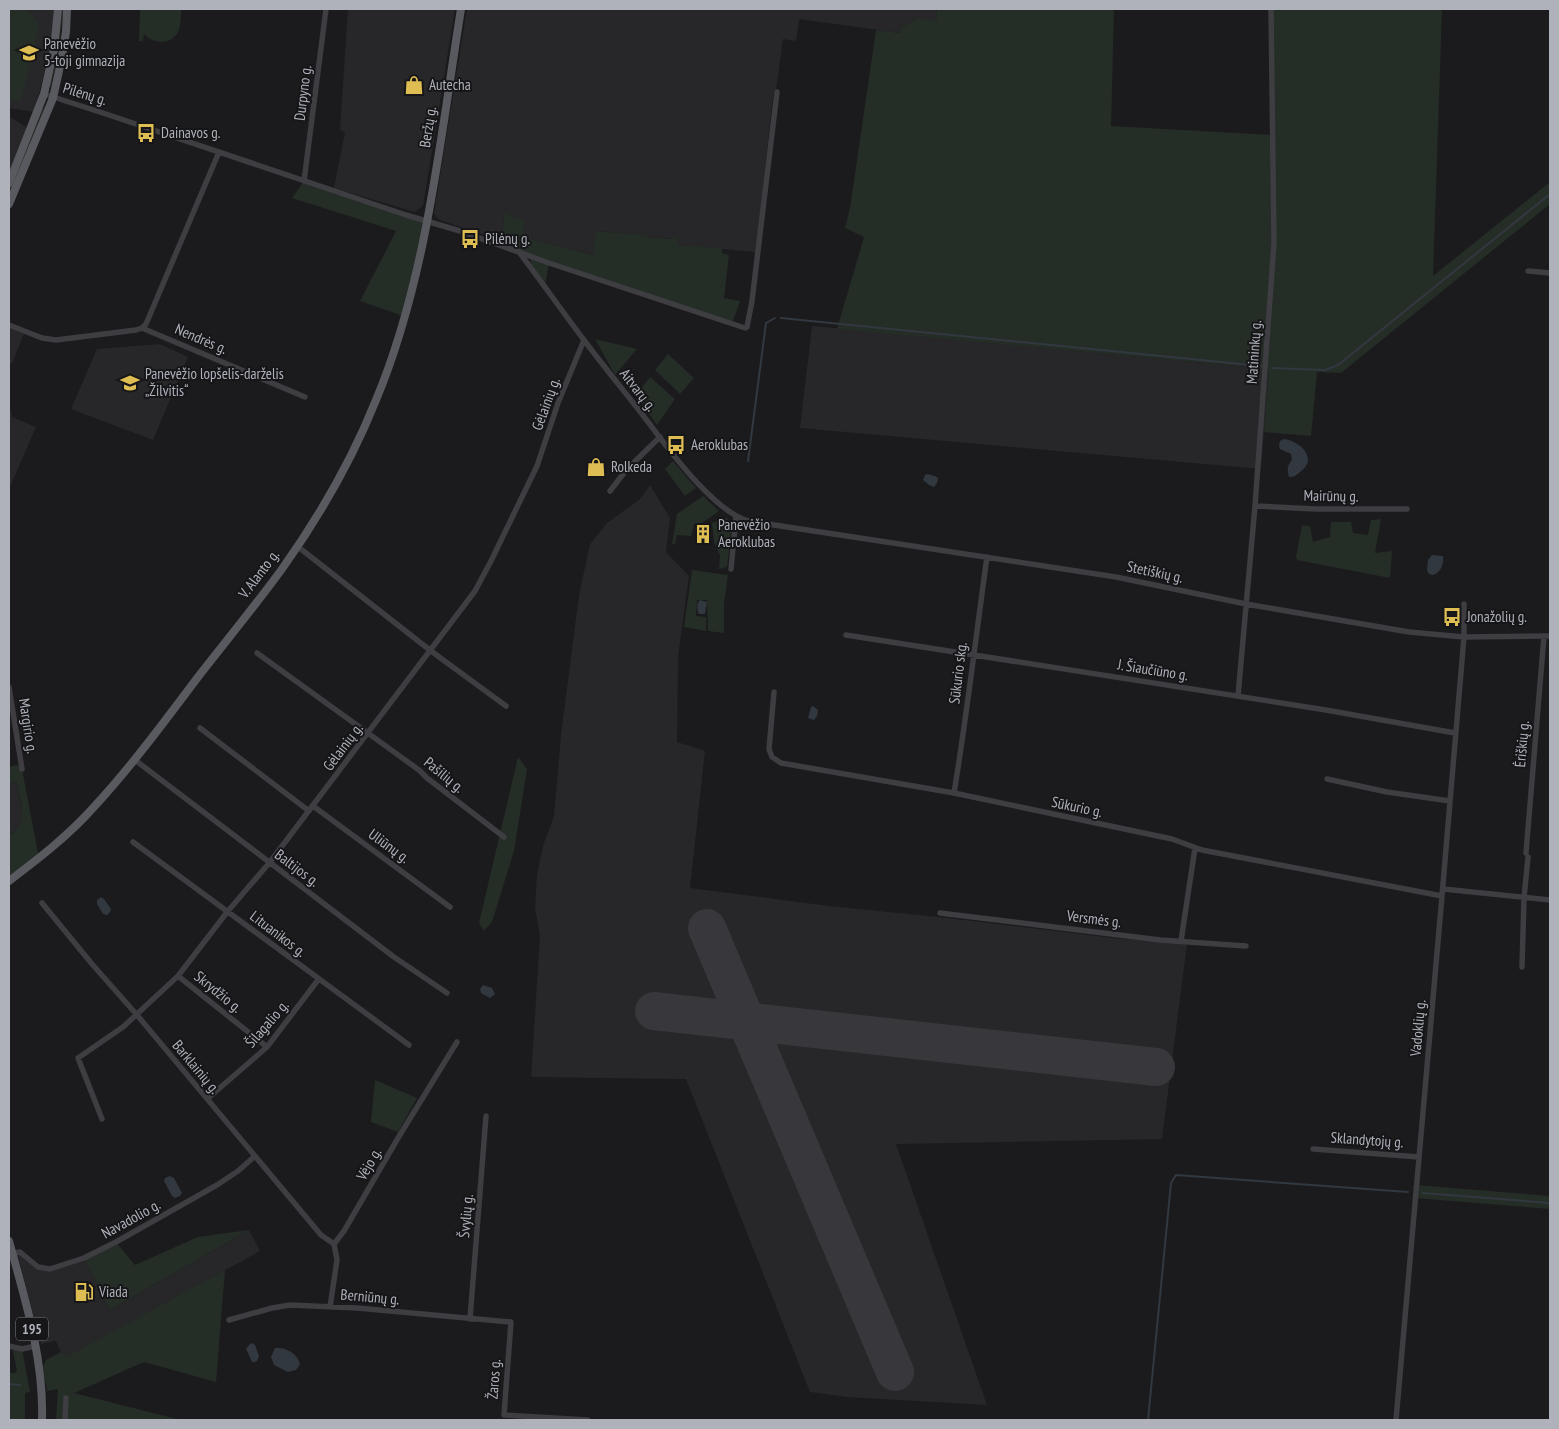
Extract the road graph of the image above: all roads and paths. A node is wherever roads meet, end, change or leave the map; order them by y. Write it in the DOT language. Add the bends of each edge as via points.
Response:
graph roads {
  1 [pos="58,9"];
  2 [pos="67,9"];
  3 [pos="326,9"];
  4 [pos="461,9"];
  5 [pos="1271,9"];
  6 [pos="777,92"];
  7 [pos="44,94"];
  8 [pos="53,98"];
  9 [pos="219,152"];
  10 [pos="304,181"];
  11 [pos="9,183"];
  12 [pos="9,204"];
  13 [pos="427,220"];
  14 [pos="519,252"];
  15 [pos="1528,271"];
  16 [pos="1550,273"];
  17 [pos="9,324"];
  18 [pos="142,328"];
  19 [pos="584,340"];
  20 [pos="305,397"];
  21 [pos="660,437"];
  22 [pos="610,491"];
  23 [pos="1255,506"];
  24 [pos="1407,508"];
  25 [pos="736,517"];
  26 [pos="756,523"];
  27 [pos="297,546"];
  28 [pos="987,557"];
  29 [pos="731,569"];
  30 [pos="1246,604"];
  31 [pos="1464,604"];
  32 [pos="846,635"];
  33 [pos="1547,636"];
  34 [pos="1464,637"];
  35 [pos="431,651"];
  36 [pos="257,653"];
  37 [pos="973,655"];
  38 [pos="9,687"];
  39 [pos="774,692"];
  40 [pos="1238,696"];
  41 [pos="506,706"];
  42 [pos="200,728"];
  43 [pos="1455,733"];
  44 [pos="368,734"];
  45 [pos="135,760"];
  46 [pos="22,769"];
  47 [pos="1327,779"];
  48 [pos="954,793"];
  49 [pos="1450,801"];
  50 [pos="313,806"];
  51 [pos="309,811"];
  52 [pos="504,837"];
  53 [pos="133,842"];
  54 [pos="1195,848"];
  55 [pos="270,862"];
  56 [pos="9,882"];
  57 [pos="1443,893"];
  58 [pos="1524,898"];
  59 [pos="1550,900"];
  60 [pos="42,904"];
  61 [pos="450,907"];
  62 [pos="228,911"];
  63 [pos="940,913"];
  64 [pos="1181,941"];
  65 [pos="1246,946"];
  66 [pos="1522,967"];
  67 [pos="178,976"];
  68 [pos="318,980"];
  69 [pos="447,993"];
  70 [pos="136,1015"];
  71 [pos="457,1042"];
  72 [pos="409,1045"];
  73 [pos="267,1047"];
  74 [pos="207,1099"];
  75 [pos="486,1116"];
  76 [pos="102,1119"];
  77 [pos="1313,1149"];
  78 [pos="255,1156"];
  79 [pos="1419,1157"];
  80 [pos="9,1241"];
  81 [pos="334,1244"];
  82 [pos="10,1254"];
  83 [pos="330,1306"];
  84 [pos="470,1319"];
  85 [pos="229,1320"];
  86 [pos="511,1322"];
  87 [pos="9,1346"];
  88 [pos="36,1346"];
  89 [pos="66,1398"];
  90 [pos="504,1417"];
  91 [pos="42,1420"];
  92 [pos="65,1420"];
  93 [pos="588,1420"];
  94 [pos="1396,1420"];
  1 -- 7 [label="main road" via="54,49"];
  2 -- 8 [label="main road"];
  3 -- 10 [label="street, Durpyno g."];
  4 -- 13 [label="main road, Beržų g."];
  5 -- 23 [label="street, Matininkų g." via="1274,243"];
  6 -- 14 [label="street, Pilėnų g." via="747,327"];
  7 -- 8 [label="street, Pilėnų g."];
  7 -- 11 [label="main road"];
  8 -- 9 [label="street, Pilėnų g."];
  8 -- 12 [label="main road"];
  9 -- 10 [label="street, Pilėnų g."];
  9 -- 18 [label="street"];
  10 -- 13 [label="street, Pilėnų g."];
  13 -- 14 [label="street, Pilėnų g."];
  13 -- 27 [label="main road, V. Alanto g." via="406,317 376,401 350,458"];
  14 -- 19 [label="street, Aitvarų g."];
  15 -- 16 [label="street"];
  17 -- 18 [label="street" via="42,338 56,340"];
  18 -- 20 [label="street, Nendrės g."];
  19 -- 21 [label="street, Aitvarų g."];
  19 -- 35 [label="street, Gėlainių g." via="537,466 491,561 475,591"];
  21 -- 22 [label="street"];
  21 -- 25 [label="street, Aitvarų g." via="704,490"];
  23 -- 24 [label="street, Mairūnų g."];
  23 -- 30 [label="street, Matininkų g."];
  25 -- 26 [label="street, Aitvarų g."];
  25 -- 29 [label="street"];
  26 -- 28 [label="street, Stetiškių g."];
  27 -- 35 [label="street"];
  27 -- 45 [label="main road, V. Alanto g."];
  28 -- 30 [label="street, Stetiškių g." via="1116,577"];
  28 -- 37 [label="street, Sūkurio skg."];
  30 -- 34 [label="street, Stetiškių g." via="1409,632"];
  30 -- 40 [label="street, Matininkų g."];
  31 -- 34 [label="street"];
  32 -- 37 [label="street, J. Šiaučiūno g."];
  33 -- 34 [label="street, Stetiškių g."];
  33 -- 58 [label="street, Ėriškių g."];
  34 -- 43 [label="street, Vadoklių g."];
  35 -- 41 [label="street"];
  35 -- 44 [label="street, Gėlainių g."];
  36 -- 44 [label="street, Pašilių g."];
  37 -- 40 [label="street, J. Šiaučiūno g."];
  37 -- 48 [label="street, Sūkurio skg."];
  38 -- 46 [label="street, Margirio g."];
  39 -- 48 [label="street, Sūkurio g." via="769,749 781,763"];
  40 -- 43 [label="street, J. Šiaučiūno g."];
  42 -- 51 [label="street"];
  43 -- 49 [label="street, Vadoklių g."];
  44 -- 50 [label="street, Gėlainių g."];
  44 -- 52 [label="street, Pašilių g."];
  45 -- 55 [label="street, Baltijos g."];
  45 -- 56 [label="main road, V. Alanto g." via="73,829"];
  47 -- 49 [label="street"];
  48 -- 54 [label="street, Sūkurio g." via="1172,839"];
  49 -- 57 [label="street, Vadoklių g."];
  50 -- 51 [label="street, Gėlainių g."];
  50 -- 61 [label="street, Uliūnų g."];
  51 -- 55 [label="street, Gėlainių g."];
  53 -- 62 [label="street, Lituanikos g."];
  54 -- 57 [label="street, Sūkurio g."];
  54 -- 64 [label="street"];
  55 -- 62 [label="street, Gėlainių g."];
  55 -- 69 [label="street, Baltijos g."];
  57 -- 58 [label="street, Sūkurio g."];
  57 -- 79 [label="street, Vadoklių g."];
  58 -- 59 [label="street, Sūkurio g."];
  58 -- 66 [label="street, Ėriškių g."];
  60 -- 70 [label="street, Barklainių g."];
  62 -- 67 [label="street, Gėlainių g."];
  62 -- 68 [label="street, Lituanikos g."];
  63 -- 64 [label="street, Versmės g."];
  64 -- 65 [label="street, Versmės g."];
  67 -- 70 [label="street, Gėlainių g."];
  67 -- 73 [label="street, Skrydžio g."];
  68 -- 72 [label="street, Lituanikos g."];
  68 -- 73 [label="street, Šilagalio g."];
  70 -- 74 [label="street, Barklainių g."];
  70 -- 76 [label="street, Gėlainių g." via="78,1058"];
  71 -- 81 [label="street, Vėjo g."];
  73 -- 74 [label="street, Šilagalio g."];
  74 -- 78 [label="street, Barklainių g."];
  75 -- 84 [label="street, Švylių g."];
  77 -- 79 [label="street, Sklandytojų g."];
  78 -- 81 [label="street, Barklainių g." via="321,1235"];
  78 -- 82 [label="street, Navadolio g." via="217,1186 84,1258 50,1269 38,1267 20,1252"];
  79 -- 94 [label="street, Vadoklių g."];
  80 -- 82 [label="main road, 195"];
  81 -- 83 [label="street" via="337,1260"];
  82 -- 88 [label="main road, 195"];
  83 -- 84 [label="street, Berniūnų g."];
  83 -- 85 [label="street, Berniūnų g." via="290,1305"];
  84 -- 86 [label="street, Berniūnų g."];
  86 -- 90 [label="street, Žaros g."];
  87 -- 88 [label="street" via="22,1349"];
  88 -- 91 [label="main road, 195"];
  89 -- 92 [label="street"];
  90 -- 93 [label="street, Žaros g."];
}
